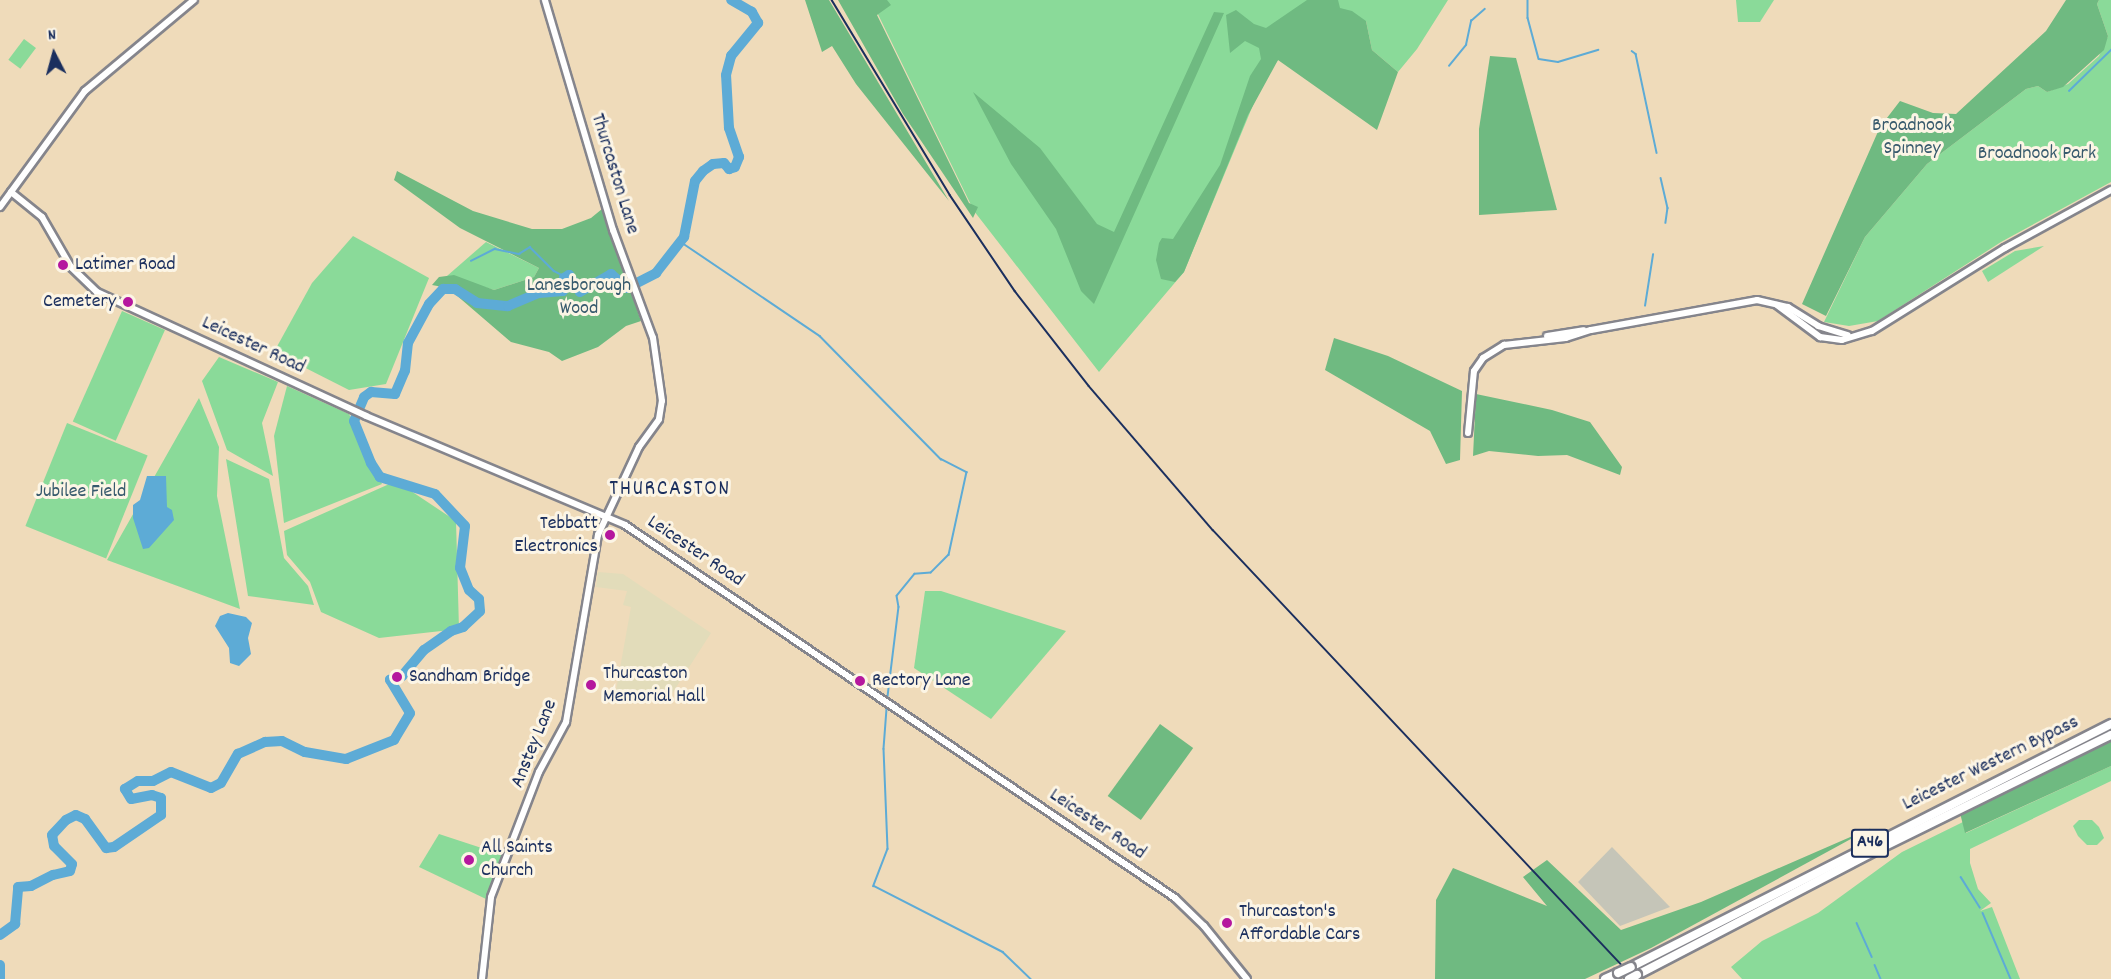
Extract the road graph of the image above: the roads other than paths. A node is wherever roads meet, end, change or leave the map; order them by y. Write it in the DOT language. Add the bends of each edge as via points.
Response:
graph roads {
  1 [pos="194,0"];
  2 [pos="545,0"];
  3 [pos="2111,190"];
  4 [pos="11,192"];
  5 [pos="0,207"];
  6 [pos="657,357"];
  7 [pos="1468,434"];
  8 [pos="608,518"];
  9 [pos="2111,724"];
  10 [pos="2111,735"];
  11 [pos="482,979"];
  12 [pos="1247,979"];
  13 [pos="1605,979"];
  14 [pos="1629,979"];
  1 -- 4 [label="street" via="85,91"];
  2 -- 6 [label="street, Thurcaston Lane"];
  3 -- 7 [label="street" via="2000,251 1881,327 1842,340 1820,337 1777,305 1757,300 1566,338 1543,338 1499,347 1480,361 1470,382"];
  4 -- 5 [label="street"];
  4 -- 8 [label="street, Leicester Road" via="42,217 71,267 98,292 366,416"];
  6 -- 8 [label="street, Anstey Lane" via="662,388 660,416 636,452"];
  8 -- 11 [label="street, Anstey Lane" via="598,535 566,722 539,772 491,897"];
  8 -- 12 [label="street, Leicester Road" via="675,557 1175,898"];
  9 -- 13 [label="highway, Leicester Western Bypass / A46, bridge"];
  10 -- 14 [label="highway, Leicester Western Bypass / A46, bridge" via="1875,851"];
}
